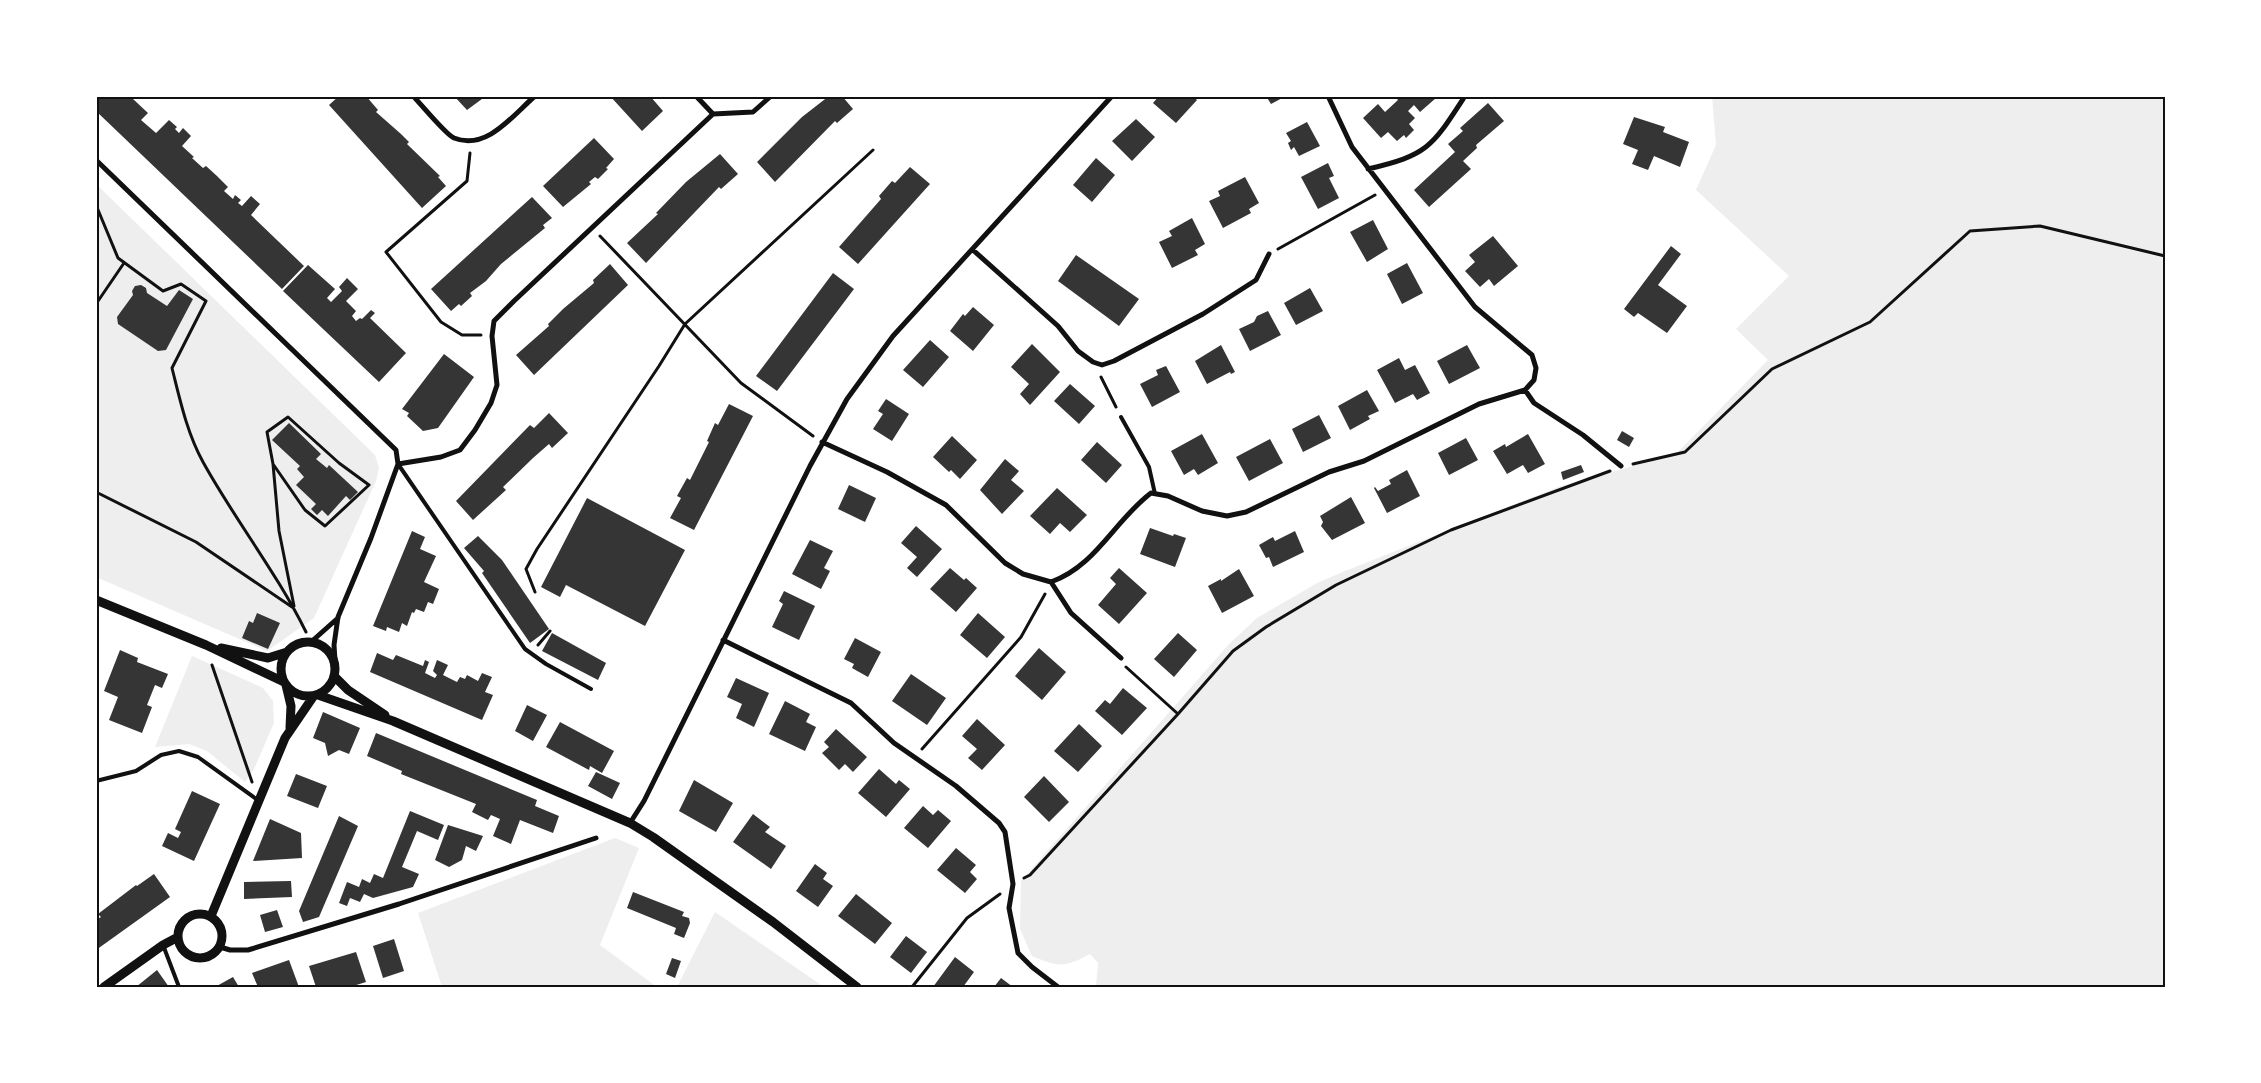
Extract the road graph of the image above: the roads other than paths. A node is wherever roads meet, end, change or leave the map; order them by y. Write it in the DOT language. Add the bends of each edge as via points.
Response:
graph roads {
  1 [pos="413,96"];
  2 [pos="535,96"];
  3 [pos="696,96"];
  4 [pos="771,96"];
  5 [pos="1112,96"];
  6 [pos="1328,96"];
  7 [pos="1465,96"];
  8 [pos="713,114"];
  9 [pos="96,160"];
  10 [pos="1368,168"];
  11 [pos="973,250"];
  12 [pos="1269,254"];
  13 [pos="1525,390"];
  14 [pos="1121,417"];
  15 [pos="822,442"];
  16 [pos="398,464"];
  17 [pos="1621,466"];
  18 [pos="1155,494"];
  19 [pos="1051,582"];
  20 [pos="96,600"];
  21 [pos="338,617"];
  22 [pos="723,640"];
  23 [pos="311,642"];
  24 [pos="206,645"];
  25 [pos="287,652"];
  26 [pos="1121,658"];
  27 [pos="335,661"];
  28 [pos="335,677"];
  29 [pos="285,683"];
  30 [pos="590,689"];
  31 [pos="316,696"];
  32 [pos="393,721"];
  33 [pos="290,728"];
  34 [pos="96,780"];
  35 [pos="259,801"];
  36 [pos="630,823"];
  37 [pos="596,838"];
  38 [pos="211,916"];
  39 [pos="178,937"];
  40 [pos="163,945"];
  41 [pos="220,947"];
  42 [pos="104,987"];
  43 [pos="179,987"];
  44 [pos="857,987"];
  45 [pos="1058,987"];
  1 -- 2 [label="street" via="453,138 471,140 491,136"];
  3 -- 8 [label="street"];
  4 -- 8 [label="street" via="753,112"];
  5 -- 11 [label="street"];
  6 -- 10 [label="street" via="1339,124"];
  7 -- 10 [label="street" via="1432,144 1404,161"];
  8 -- 16 [label="street" via="494,321 492,336 497,385 491,403 460,450"];
  9 -- 16 [label="street" via="396,450"];
  10 -- 13 [label="street" via="1475,307 1532,356 1536,368 1534,380"];
  11 -- 12 [label="street" via="1058,326 1078,351 1098,364 1114,361 1203,314 1256,280"];
  11 -- 15 [label="street" via="893,336 847,399"];
  13 -- 17 [label="street" via="1534,403 1583,435"];
  13 -- 18 [label="street" via="1479,404 1364,461 1329,472 1246,512 1227,516 1202,511 1168,496"];
  14 -- 18 [label="lane" via="1149,467"];
  15 -- 19 [label="street" via="887,472 946,505 1005,563 1023,574"];
  15 -- 22 [label="street"];
  16 -- 21 [label="street" via="372,538"];
  16 -- 30 [label="lane" via="499,614 530,652"];
  18 -- 19 [label="street" via="1150,493 1135,505 1078,570"];
  19 -- 26 [label="street" via="1070,613"];
  20 -- 24 [label="street"];
  21 -- 23 [label="street"];
  21 -- 27 [label="street"];
  22 -- 36 [label="street" via="644,801"];
  22 -- 45 [label="street" via="851,703 894,743 956,786 999,823 1005,832 1013,884 1010,908 1018,953"];
  23 -- 25 [label="street" via="302,643"];
  23 -- 27 [label="street" via="321,645"];
  24 -- 25 [label="street" via="268,658"];
  24 -- 29 [label="street"];
  25 -- 29 [label="street" via="281,672"];
  27 -- 28 [label="street"];
  28 -- 31 [label="street" via="331,685"];
  28 -- 32 [label="street"];
  29 -- 31 [label="street" via="292,692"];
  29 -- 33 [label="street"];
  31 -- 32 [label="street"];
  31 -- 33 [label="street"];
  32 -- 36 [label="street"];
  33 -- 35 [label="street"];
  34 -- 35 [label="lane" via="136,771 160,755 179,751 198,757"];
  35 -- 38 [label="street"];
  36 -- 44 [label="street" via="773,922"];
  37 -- 41 [label="street" via="255,948 230,950"];
  38 -- 39 [label="street" via="202,913 184,920"];
  38 -- 41 [label="street" via="222,930"];
  39 -- 40 [label="street"];
  39 -- 41 [label="street" via="185,952 199,958 214,953"];
  40 -- 42 [label="street"];
  40 -- 43 [label="lane"];
}
